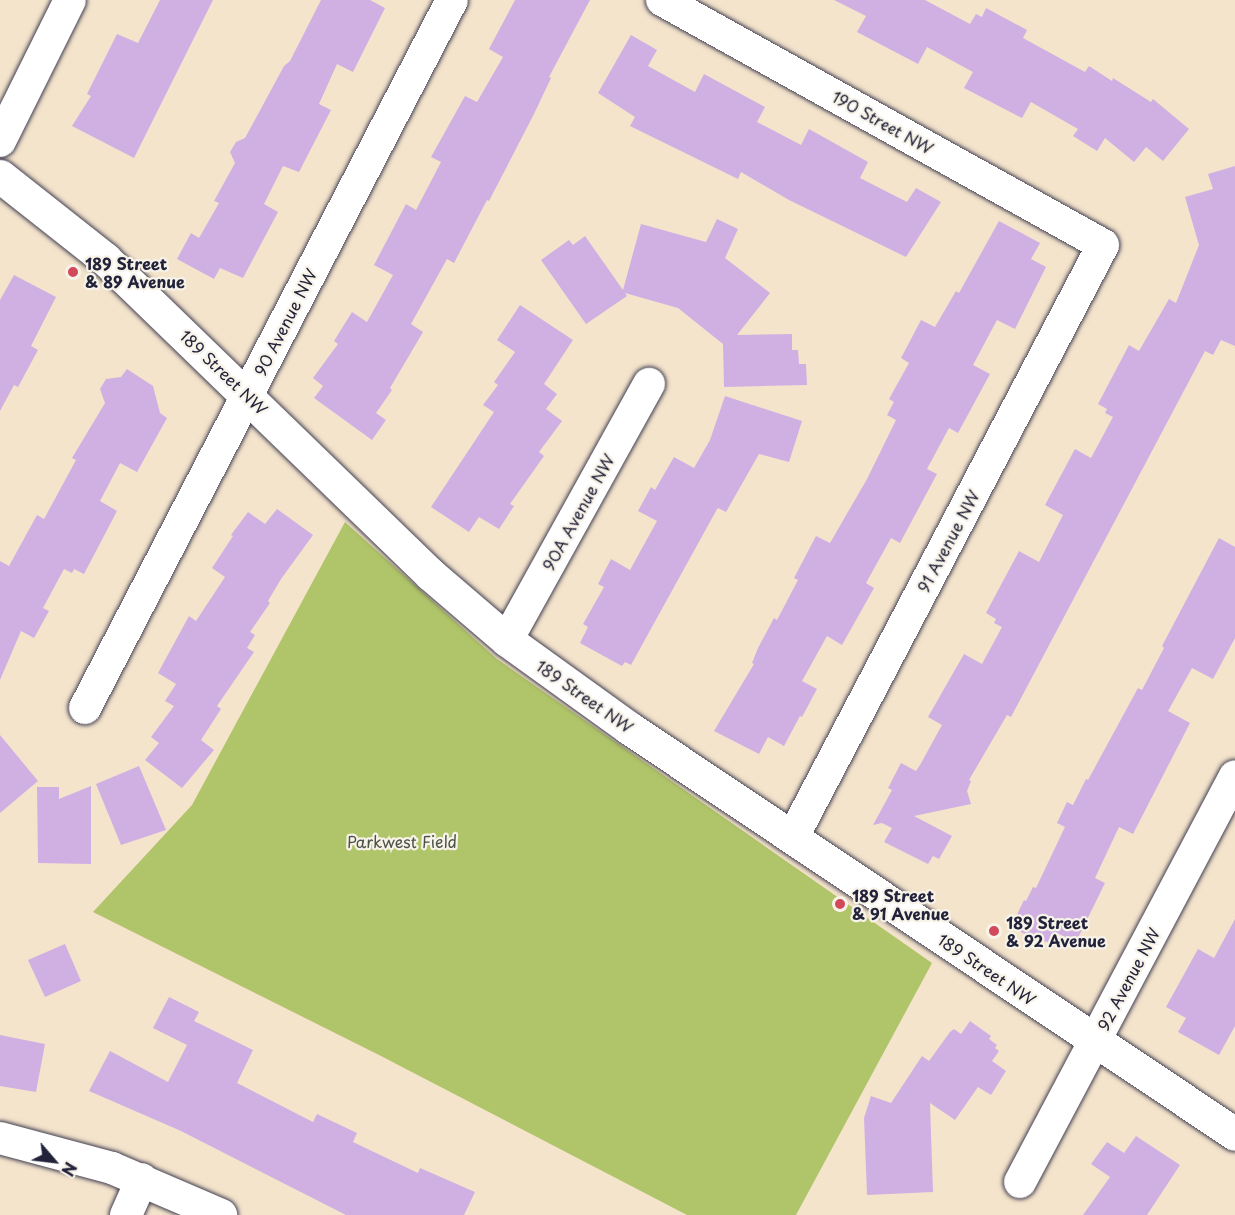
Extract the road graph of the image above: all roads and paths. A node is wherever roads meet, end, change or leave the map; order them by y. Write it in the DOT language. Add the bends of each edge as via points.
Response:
graph roads {
  1 [pos="70,0"];
  2 [pos="452,0"];
  3 [pos="662,0"];
  4 [pos="0,141"];
  5 [pos="0,176"];
  6 [pos="1103,245"];
  7 [pos="649,384"];
  8 [pos="248,395"];
  9 [pos="507,640"];
  10 [pos="85,708"];
  11 [pos="1235,776"];
  12 [pos="793,837"];
  13 [pos="1095,1041"];
  14 [pos="1235,1134"];
  15 [pos="0,1137"];
  16 [pos="142,1179"];
  17 [pos="1020,1182"];
  18 [pos="126,1215"];
  19 [pos="221,1215"];
  1 -- 4 [label="street"];
  2 -- 8 [label="street, 90 Avenue NW"];
  3 -- 6 [label="street, 190 Street NW"];
  5 -- 8 [label="street, 189 Street NW" via="105,259"];
  6 -- 12 [label="street, 91 Avenue NW"];
  7 -- 9 [label="street, 90A Avenue NW"];
  8 -- 9 [label="street, 189 Street NW" via="430,573"];
  8 -- 10 [label="street, 90 Avenue NW"];
  9 -- 12 [label="street, 189 Street NW" via="565,684"];
  11 -- 13 [label="street, 92 Avenue NW"];
  12 -- 13 [label="street, 189 Street NW"];
  13 -- 14 [label="street, 189 Street NW"];
  13 -- 17 [label="street, 92 Avenue NW"];
  15 -- 16 [label="street" via="81,1157"];
  16 -- 18 [label="street"];
  16 -- 19 [label="street"];
}
